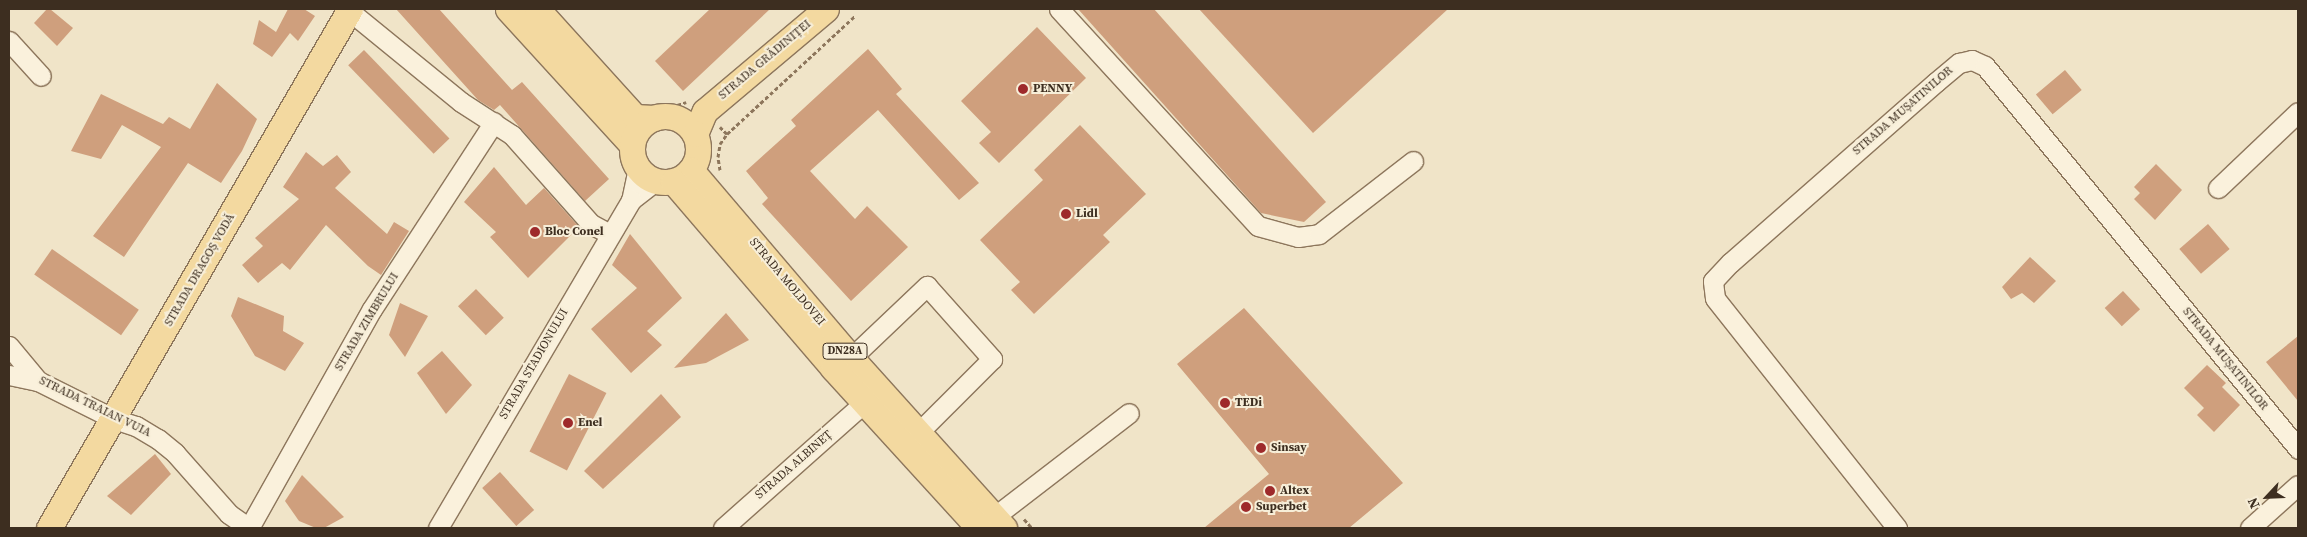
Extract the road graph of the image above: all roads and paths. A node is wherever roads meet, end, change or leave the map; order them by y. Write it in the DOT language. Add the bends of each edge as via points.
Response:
graph roads {
  1 [pos="349,9"];
  2 [pos="508,9"];
  3 [pos="537,9"];
  4 [pos="826,9"];
  5 [pos="1059,9"];
  6 [pos="855,16"];
  7 [pos="9,41"];
  8 [pos="41,76"];
  9 [pos="2298,112"];
  10 [pos="654,118"];
  11 [pos="494,122"];
  12 [pos="687,126"];
  13 [pos="727,134"];
  14 [pos="1413,162"];
  15 [pos="658,169"];
  16 [pos="2218,188"];
  17 [pos="610,234"];
  18 [pos="9,346"];
  19 [pos="851,358"];
  20 [pos="9,375"];
  21 [pos="38,382"];
  22 [pos="865,402"];
  23 [pos="1129,414"];
  24 [pos="114,419"];
  25 [pos="918,432"];
  26 [pos="2298,449"];
  27 [pos="2298,485"];
  28 [pos="992,525"];
  29 [pos="50,528"];
  30 [pos="249,528"];
  31 [pos="438,528"];
  32 [pos="723,528"];
  33 [pos="1897,528"];
  34 [pos="2250,528"];
  1 -- 11 [label="street" via="460,102"];
  1 -- 24 [label="main road, STRADA DRAGOȘ VODĂ"];
  2 -- 15 [label="main road, STRADA MOLDOVEI / DN28A"];
  3 -- 10 [label="main road" via="634,116"];
  4 -- 12 [label="main road, STRADA GRĂDINIȚEI"];
  5 -- 14 [label="street" via="1258,226 1298,237 1319,234"];
  6 -- 13 [label="path"];
  7 -- 8 [label="street"];
  9 -- 16 [label="street"];
  10 -- 12 [label="main road" via="672,116"];
  10 -- 15 [label="main road" via="639,128"];
  11 -- 17 [label="street" via="512,135 591,224"];
  11 -- 30 [label="street, STRADA ZIMBRULUI" via="372,310"];
  12 -- 15 [label="main road" via="698,151"];
  15 -- 17 [label="street, STRADA STADIONULUI" via="631,200"];
  15 -- 19 [label="main road, STRADA MOLDOVEI / DN28A"];
  15 -- 22 [label="main road, STRADA MOLDOVEI / DN28A"];
  17 -- 31 [label="street, STRADA STADIONULUI"];
  18 -- 21 [label="street, STRADA TRAIAN VUIA"];
  19 -- 25 [label="main road, STRADA MOLDOVEI / DN28A"];
  19 -- 25 [label="street" via="927,286 992,359"];
  20 -- 21 [label="street"];
  21 -- 24 [label="street, STRADA TRAIAN VUIA"];
  22 -- 28 [label="main road, STRADA MOLDOVEI / DN28A"];
  22 -- 32 [label="street, STRADA ALBINEȚ"];
  23 -- 28 [label="street"];
  24 -- 29 [label="main road, STRADA DRAGOȘ VODĂ"];
  24 -- 30 [label="street, STRADA TRAIAN VUIA" via="136,426 158,439 175,453 229,514"];
  25 -- 28 [label="main road, STRADA MOLDOVEI / DN28A"];
  26 -- 33 [label="street, STRADA MUȘATINILOR" via="1985,66 1972,60 1958,63 1737,256 1713,281 1715,298"];
  27 -- 34 [label="street"];
}
